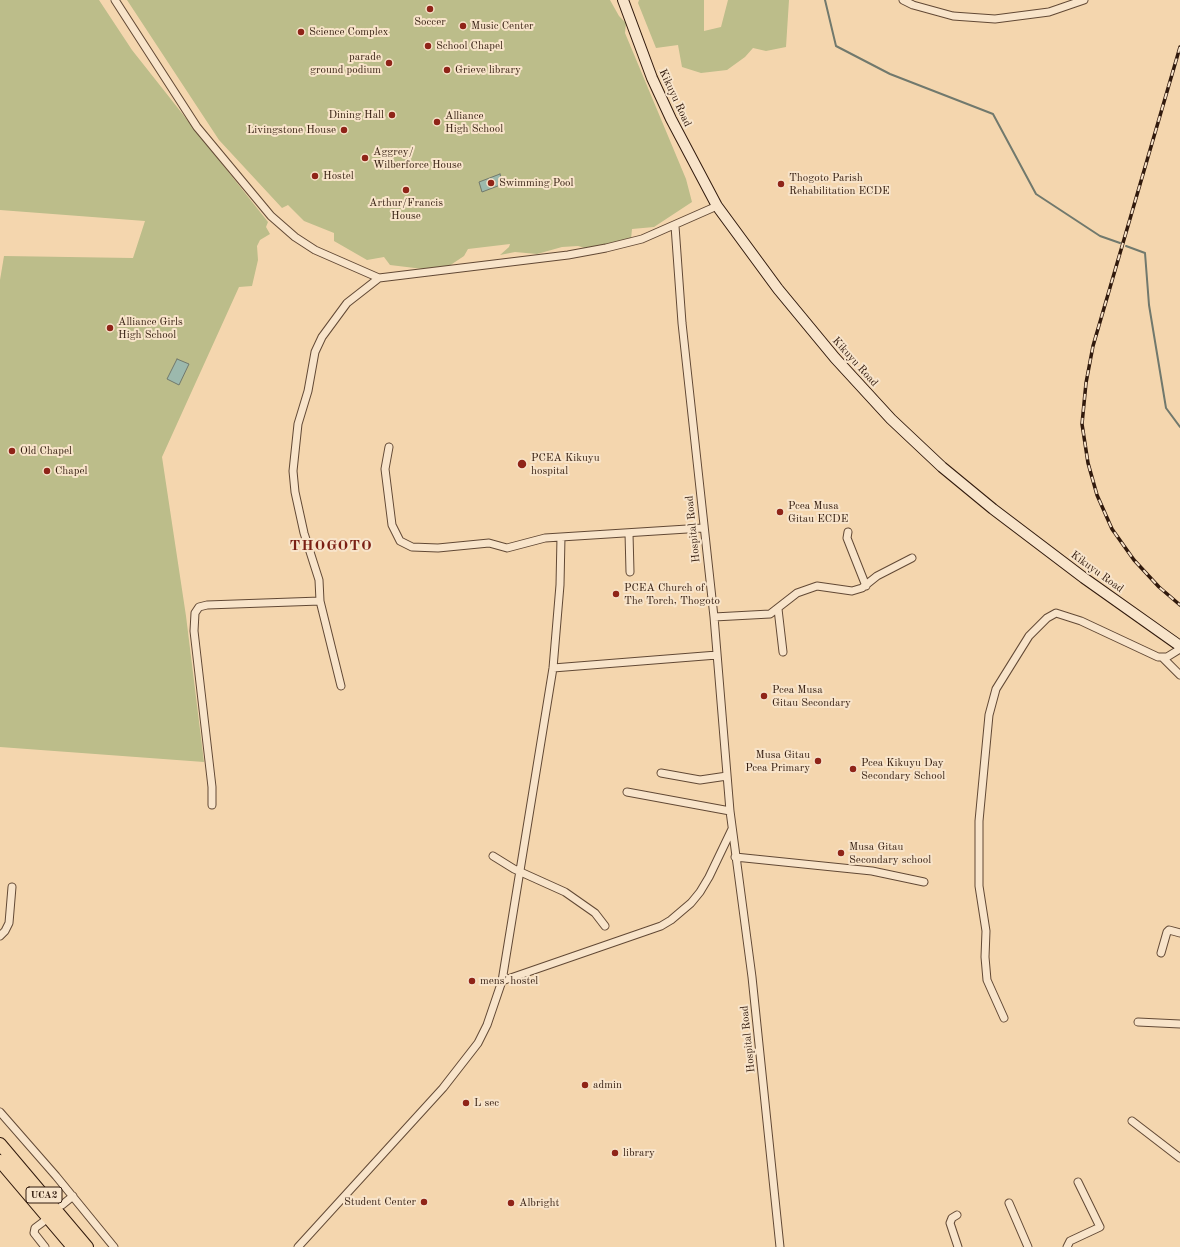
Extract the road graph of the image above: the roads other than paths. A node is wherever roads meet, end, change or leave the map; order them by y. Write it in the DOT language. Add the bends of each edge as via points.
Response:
graph roads {
  1 [pos="115,0"];
  2 [pos="623,0"];
  3 [pos="903,0"];
  4 [pos="1084,0"];
  5 [pos="717,206"];
  6 [pos="675,226"];
  7 [pos="379,278"];
  8 [pos="389,447"];
  9 [pos="703,528"];
  10 [pos="848,532"];
  11 [pos="629,534"];
  12 [pos="561,537"];
  13 [pos="912,558"];
  14 [pos="630,572"];
  15 [pos="866,586"];
  16 [pos="320,601"];
  17 [pos="778,609"];
  18 [pos="714,617"];
  19 [pos="1180,647"];
  20 [pos="783,652"];
  21 [pos="717,655"];
  22 [pos="1164,658"];
  23 [pos="553,668"];
  24 [pos="1180,676"];
  25 [pos="341,686"];
  26 [pos="661,773"];
  27 [pos="727,776"];
  28 [pos="627,792"];
  29 [pos="212,805"];
  30 [pos="730,811"];
  31 [pos="732,829"];
  32 [pos="493,856"];
  33 [pos="735,857"];
  34 [pos="520,871"];
  35 [pos="924,882"];
  36 [pos="12,887"];
  37 [pos="605,926"];
  38 [pos="1180,933"];
  39 [pos="0,936"];
  40 [pos="1161,953"];
  41 [pos="502,981"];
  42 [pos="1004,1018"];
  43 [pos="1138,1022"];
  44 [pos="1180,1024"];
  45 [pos="0,1112"];
  46 [pos="1132,1121"];
  47 [pos="0,1144"];
  48 [pos="1180,1158"];
  49 [pos="0,1161"];
  50 [pos="1078,1182"];
  51 [pos="73,1196"];
  52 [pos="1009,1203"];
  53 [pos="62,1205"];
  54 [pos="957,1215"];
  55 [pos="43,1222"];
  56 [pos="45,1247"];
  57 [pos="73,1247"];
  58 [pos="87,1247"];
  59 [pos="114,1247"];
  60 [pos="298,1247"];
  61 [pos="780,1247"];
  62 [pos="958,1247"];
  63 [pos="1028,1247"];
  64 [pos="1067,1247"];
  1 -- 7 [label="street" via="197,127 271,216 315,250"];
  2 -- 5 [label="main road, Kikuyu Road" via="652,78"];
  3 -- 4 [label="street" via="953,16 995,19 1049,12"];
  5 -- 6 [label="street"];
  5 -- 19 [label="main road, Kikuyu Road" via="778,290 908,436 993,509"];
  6 -- 7 [label="street" via="642,239 568,256"];
  6 -- 9 [label="street, Hospital Road"];
  7 -- 16 [label="street" via="347,303 322,337 315,352 308,391 298,424 293,470 295,492 304,533 319,580"];
  8 -- 12 [label="street" via="386,469 392,525 405,546 438,548 489,543 507,548 534,540"];
  9 -- 11 [label="street"];
  9 -- 18 [label="street, Hospital Road"];
  10 -- 15 [label="street" via="847,538"];
  11 -- 12 [label="street"];
  11 -- 14 [label="street"];
  12 -- 23 [label="street"];
  13 -- 15 [label="street" via="877,576"];
  15 -- 17 [label="street" via="846,592 833,587 817,586 796,593"];
  16 -- 25 [label="street"];
  16 -- 29 [label="street" via="207,605 195,613 194,631"];
  17 -- 18 [label="street" via="770,614"];
  17 -- 20 [label="street"];
  18 -- 21 [label="street, Hospital Road"];
  19 -- 22 [label="street"];
  21 -- 23 [label="street"];
  21 -- 27 [label="street, Hospital Road"];
  22 -- 24 [label="street"];
  22 -- 42 [label="street" via="1081,621 1056,613 1047,618 1030,636 996,689 989,714 979,820 979,886 986,931 987,980"];
  23 -- 34 [label="street"];
  26 -- 27 [label="street" via="700,780"];
  27 -- 30 [label="street, Hospital Road"];
  28 -- 30 [label="street"];
  30 -- 31 [label="street, Hospital Road"];
  31 -- 33 [label="street, Hospital Road"];
  31 -- 41 [label="street" via="700,892 672,920"];
  32 -- 34 [label="street"];
  33 -- 35 [label="street" via="872,871"];
  33 -- 61 [label="street, Hospital Road" via="753,984"];
  34 -- 37 [label="street" via="565,892 595,913"];
  34 -- 41 [label="street"];
  36 -- 39 [label="street" via="9,923"];
  38 -- 40 [label="street" via="1169,930 1167,932"];
  41 -- 60 [label="street" via="478,1043 443,1088"];
  43 -- 44 [label="street"];
  45 -- 51 [label="street"];
  46 -- 48 [label="street"];
  47 -- 58 [label="highway, UCA2"];
  49 -- 57 [label="highway, UCA2"];
  50 -- 64 [label="street" via="1100,1227 1070,1241"];
  51 -- 53 [label="street"];
  51 -- 59 [label="street"];
  52 -- 63 [label="street"];
  54 -- 62 [label="street" via="950,1220 950,1226"];
  55 -- 56 [label="street" via="35,1228 34,1233"];
}
